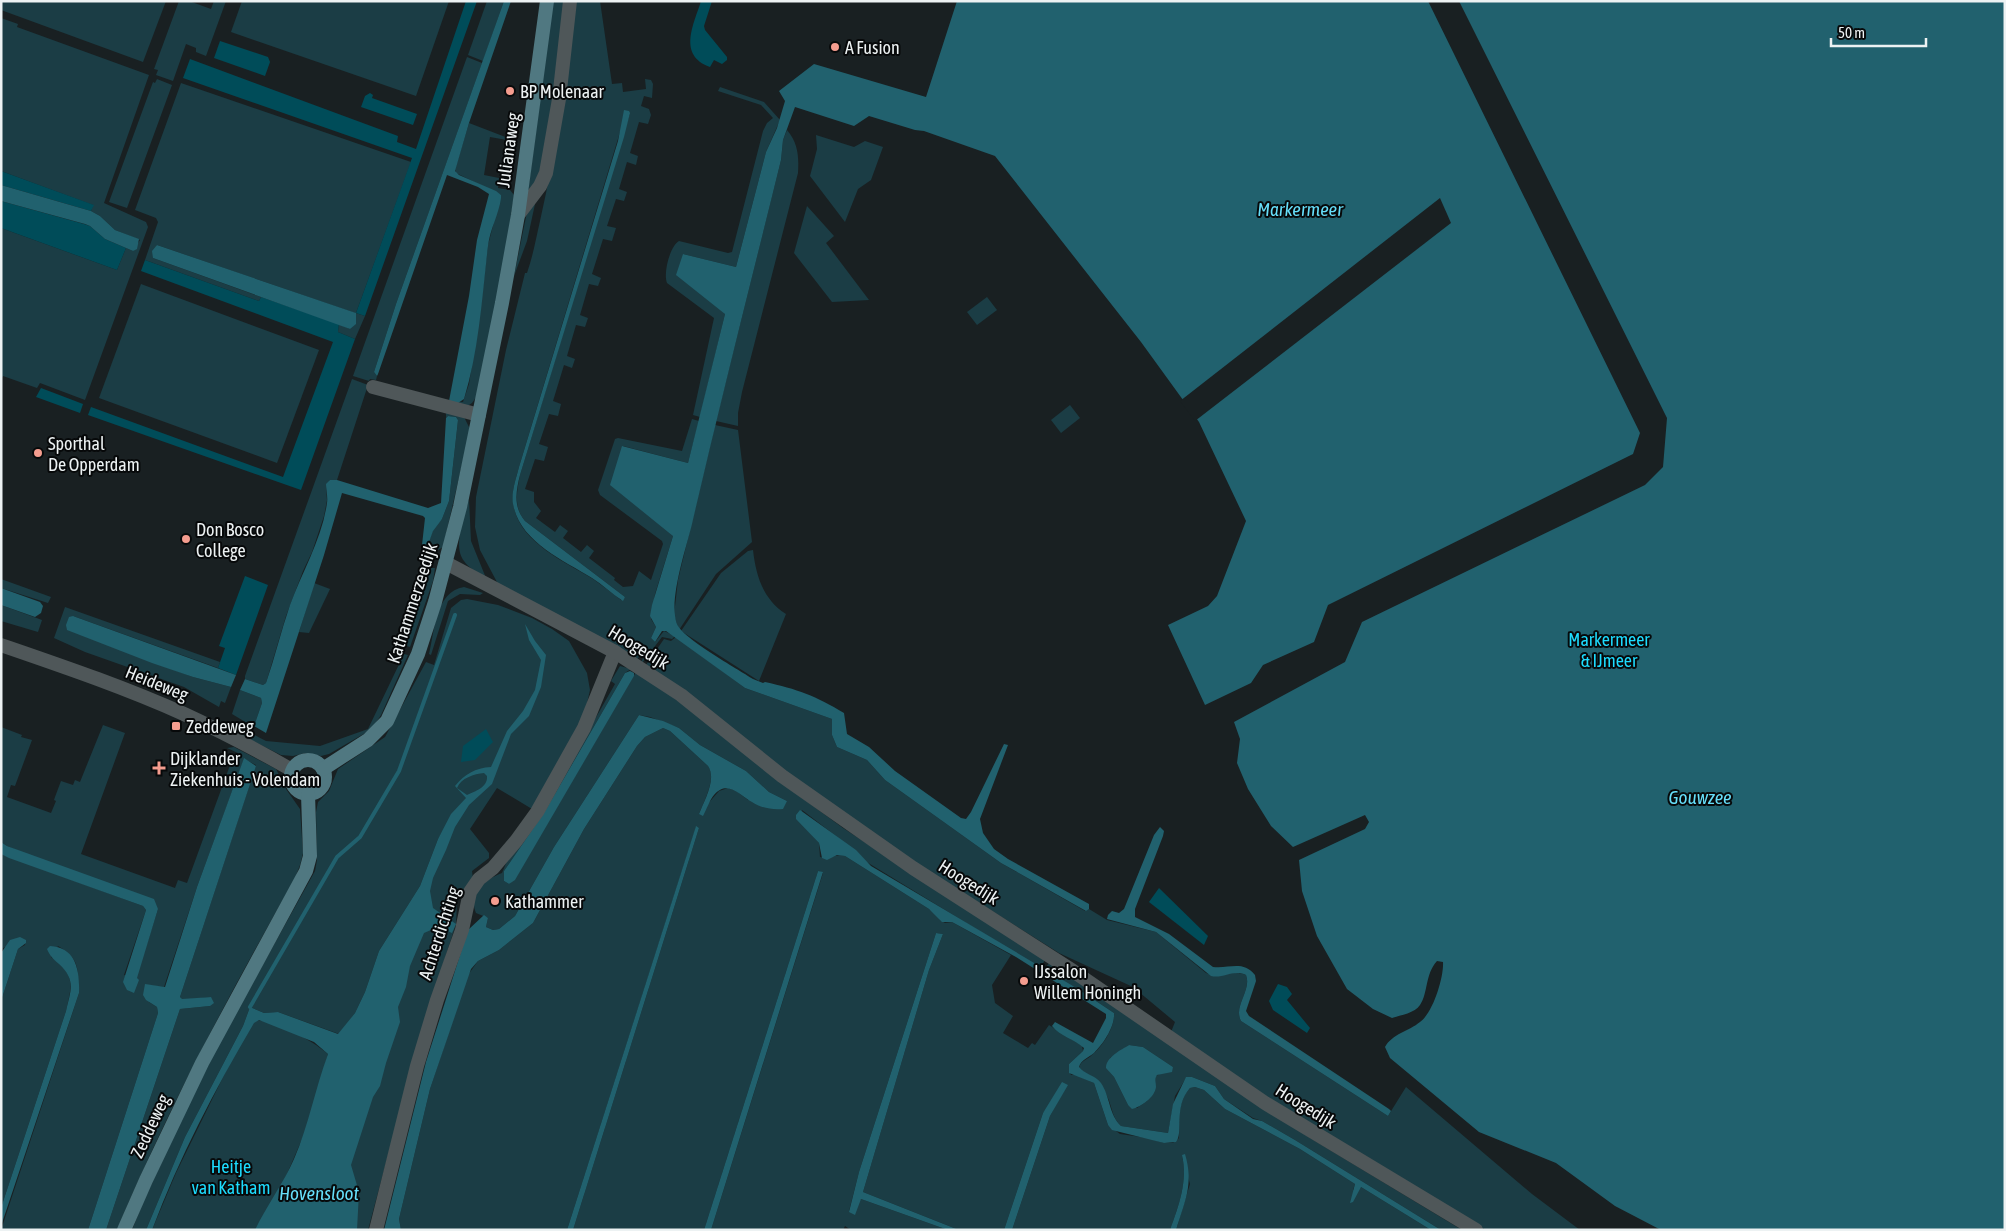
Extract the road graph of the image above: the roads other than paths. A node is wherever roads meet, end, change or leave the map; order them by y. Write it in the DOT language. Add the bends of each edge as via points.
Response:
graph roads {
  1 [pos="547,1"];
  2 [pos="570,1"];
  3 [pos="518,216"];
  4 [pos="373,387"];
  5 [pos="479,415"];
  6 [pos="446,563"];
  7 [pos="1,645"];
  8 [pos="615,652"];
  9 [pos="323,769"];
  10 [pos="292,770"];
  11 [pos="308,794"];
  12 [pos="124,1230"];
  13 [pos="376,1230"];
  14 [pos="1476,1230"];
  1 -- 3 [label="main road, Julianaweg"];
  2 -- 3 [label="street" via="546,173"];
  3 -- 5 [label="main road, Kathammerzeedijk"];
  4 -- 5 [label="street"];
  5 -- 6 [label="main road, Kathammerzeedijk"];
  6 -- 8 [label="street, Hoogedijk"];
  6 -- 9 [label="main road, Kathammerzeedijk" via="418,654 387,720 368,740"];
  7 -- 10 [label="street, Heideweg" via="182,713"];
  8 -- 13 [label="street, Achterdichting" via="584,728 537,812 470,892 462,930 417,1066"];
  8 -- 14 [label="street, Hoogedijk" via="675,691 782,776 913,868 1073,971 1265,1103"];
  9 -- 10 [label="main road" via="310,760 298,763"];
  9 -- 11 [label="main road" via="321,788"];
  10 -- 11 [label="main road" via="292,784 299,792"];
  11 -- 12 [label="main road, Zeddeweg" via="310,856 306,871 202,1063"];
}
